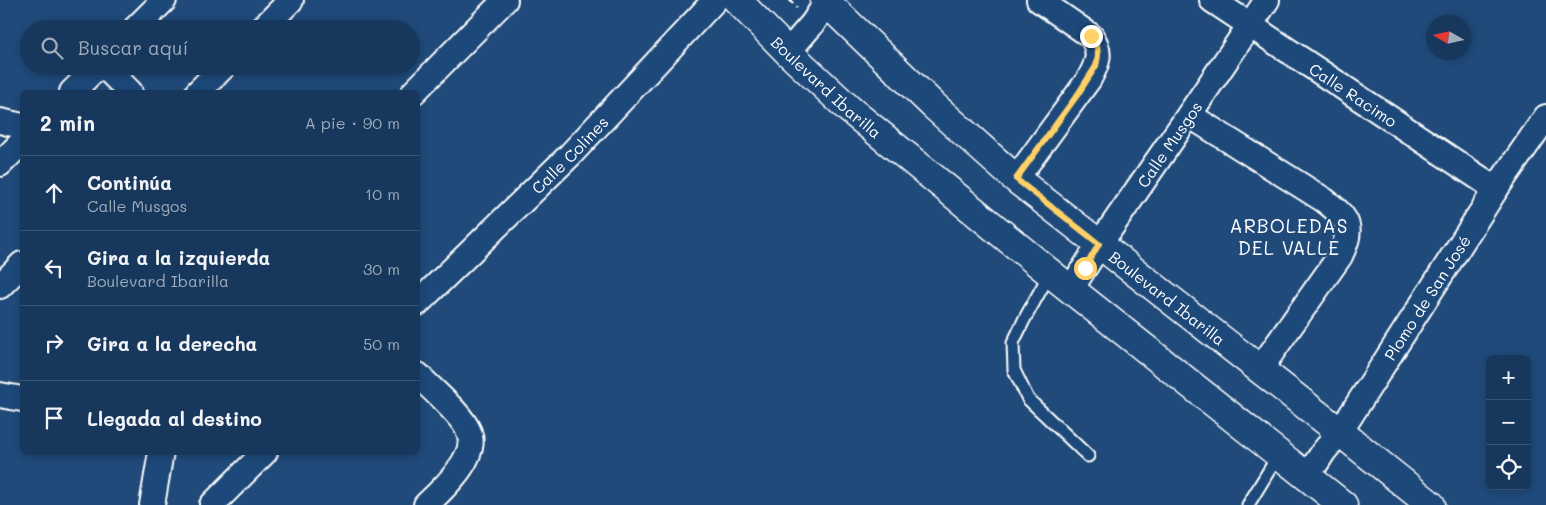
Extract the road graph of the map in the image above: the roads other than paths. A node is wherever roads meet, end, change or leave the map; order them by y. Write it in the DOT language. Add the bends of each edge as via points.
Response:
graph roads {
  1 [pos="164,0"];
  2 [pos="291,0"];
  3 [pos="505,0"];
  4 [pos="716,0"];
  5 [pos="737,0"];
  6 [pos="1039,0"];
  7 [pos="1212,0"];
  8 [pos="1267,0"];
  9 [pos="826,1"];
  10 [pos="144,20"];
  11 [pos="271,20"];
  12 [pos="1250,26"];
  13 [pos="788,52"];
  14 [pos="89,75"];
  15 [pos="113,75"];
  16 [pos="215,75"];
  17 [pos="74,90"];
  18 [pos="128,90"];
  19 [pos="200,90"];
  20 [pos="416,90"];
  21 [pos="1190,116"];
  22 [pos="1546,117"];
  23 [pos="0,121"];
  24 [pos="20,126"];
  25 [pos="20,144"];
  26 [pos="0,164"];
  27 [pos="1016,179"];
  28 [pos="1496,189"];
  29 [pos="1099,244"];
  30 [pos="20,266"];
  31 [pos="1060,281"];
  32 [pos="0,286"];
  33 [pos="420,301"];
  34 [pos="1260,369"];
  35 [pos="420,377"];
  36 [pos="0,395"];
  37 [pos="20,399"];
  38 [pos="1340,432"];
  39 [pos="1279,454"];
  40 [pos="161,455"];
  41 [pos="262,455"];
  42 [pos="1088,456"];
  43 [pos="1307,476"];
  44 [pos="152,505"];
  45 [pos="212,505"];
  46 [pos="426,505"];
  47 [pos="1248,505"];
  48 [pos="1343,505"];
  49 [pos="1431,505"];
  1 -- 10 [label="street"];
  2 -- 11 [label="street"];
  3 -- 20 [label="street"];
  4 -- 33 [label="street, Calle Colines" via="570,155"];
  5 -- 13 [label="main road, Boulevard Ibarilla"];
  6 -- 27 [label="street" via="1091,36 1097,45 1098,56 1088,79"];
  7 -- 12 [label="street, Calle Racimo"];
  8 -- 12 [label="street, Calle Musgos"];
  9 -- 13 [label="street" via="813,23"];
  9 -- 27 [label="main road, Boulevard Ibarilla" via="933,105"];
  12 -- 21 [label="street, Calle Musgos"];
  12 -- 28 [label="street, Calle Racimo"];
  13 -- 31 [label="main road, Boulevard Ibarilla" via="849,109"];
  14 -- 17 [label="street"];
  15 -- 18 [label="street"];
  16 -- 19 [label="street"];
  21 -- 29 [label="street, Calle Musgos"];
  21 -- 34 [label="street" via="1324,200 1340,212 1347,226 1348,240 1340,256"];
  22 -- 28 [label="street, Plomo de San José"];
  23 -- 24 [label="street"];
  25 -- 26 [label="street"];
  27 -- 29 [label="main road, Boulevard Ibarilla"];
  28 -- 38 [label="street, Plomo de San José"];
  29 -- 31 [label="street, Calle Musgos"];
  29 -- 34 [label="main road, Boulevard Ibarilla"];
  30 -- 32 [label="street"];
  31 -- 39 [label="main road, Boulevard Ibarilla"];
  31 -- 42 [label="lane" via="1024,320 1014,344 1014,370 1028,399"];
  34 -- 38 [label="main road, Boulevard Ibarilla"];
  35 -- 46 [label="street" via="459,417 469,432 470,440 470,448 458,472"];
  36 -- 37 [label="street"];
  38 -- 43 [label="street, Plomo de San José"];
  38 -- 49 [label="main road, Boulevard Ibarilla"];
  39 -- 43 [label="main road, Boulevard Ibarilla"];
  39 -- 47 [label="lane"];
  40 -- 44 [label="street"];
  41 -- 45 [label="street"];
  43 -- 48 [label="main road, Boulevard Ibarilla"];
}
